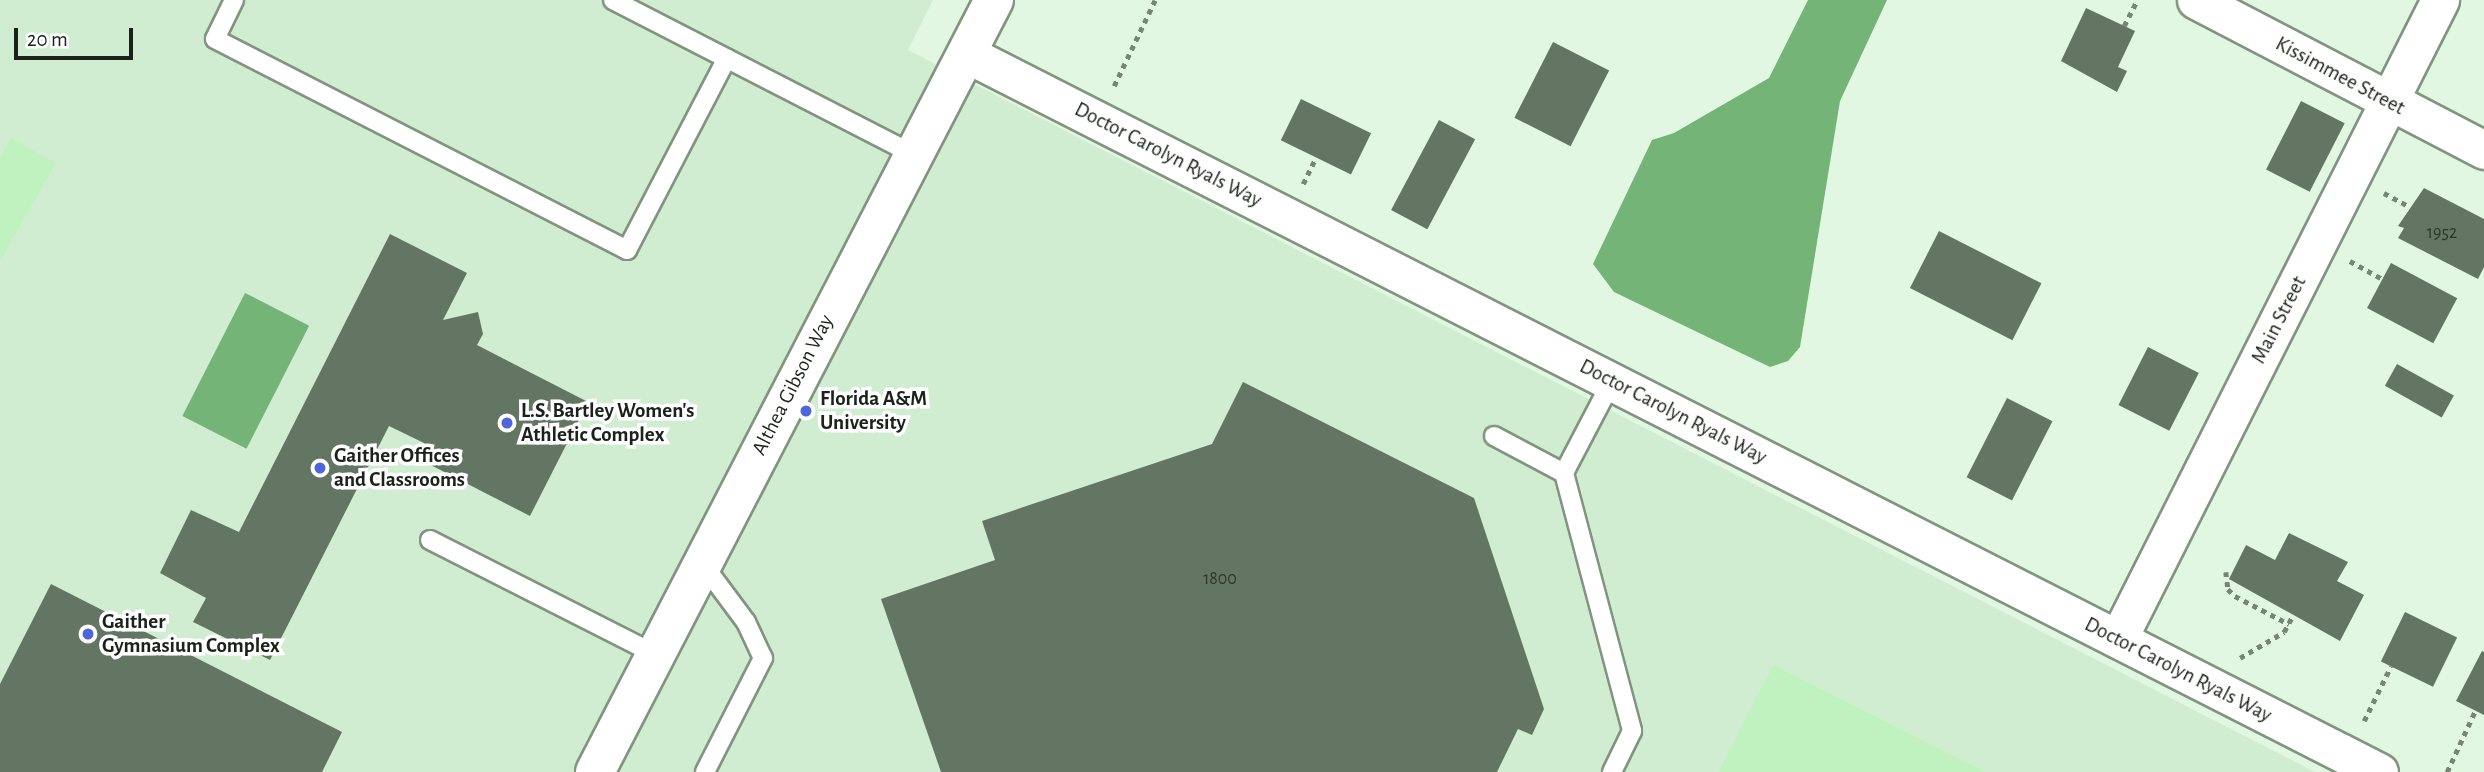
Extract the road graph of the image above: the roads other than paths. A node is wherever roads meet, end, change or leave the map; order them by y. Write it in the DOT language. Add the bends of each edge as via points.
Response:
graph roads {
  1 [pos="234,0"];
  2 [pos="613,0"];
  3 [pos="994,0"];
  4 [pos="2196,0"];
  5 [pos="2440,0"];
  6 [pos="967,54"];
  7 [pos="727,58"];
  8 [pos="2389,103"];
  9 [pos="2484,150"];
  10 [pos="915,155"];
  11 [pos="1612,381"];
  12 [pos="1494,436"];
  13 [pos="1564,473"];
  14 [pos="430,540"];
  15 [pos="702,562"];
  16 [pos="2118,639"];
  17 [pos="655,654"];
  18 [pos="595,772"];
  19 [pos="705,772"];
  20 [pos="1612,772"];
  21 [pos="2379,772"];
  1 -- 7 [label="lane" via="215,39 627,250"];
  2 -- 7 [label="lane"];
  3 -- 6 [label="street, Althea Gibson Way"];
  4 -- 8 [label="street, Kissimmee Street"];
  5 -- 8 [label="street, Main Street"];
  6 -- 10 [label="street, Althea Gibson Way"];
  6 -- 11 [label="street, Doctor Carolyn Ryals Way"];
  7 -- 10 [label="lane"];
  8 -- 9 [label="street, Kissimmee Street"];
  8 -- 16 [label="street, Main Street"];
  10 -- 15 [label="street, Althea Gibson Way"];
  11 -- 13 [label="lane"];
  11 -- 16 [label="street, Doctor Carolyn Ryals Way"];
  12 -- 13 [label="lane"];
  13 -- 20 [label="lane" via="1632,731"];
  14 -- 17 [label="lane"];
  15 -- 17 [label="street, Althea Gibson Way"];
  15 -- 19 [label="lane" via="746,622 763,658"];
  16 -- 21 [label="street, Doctor Carolyn Ryals Way"];
  17 -- 18 [label="street, Althea Gibson Way"];
}
